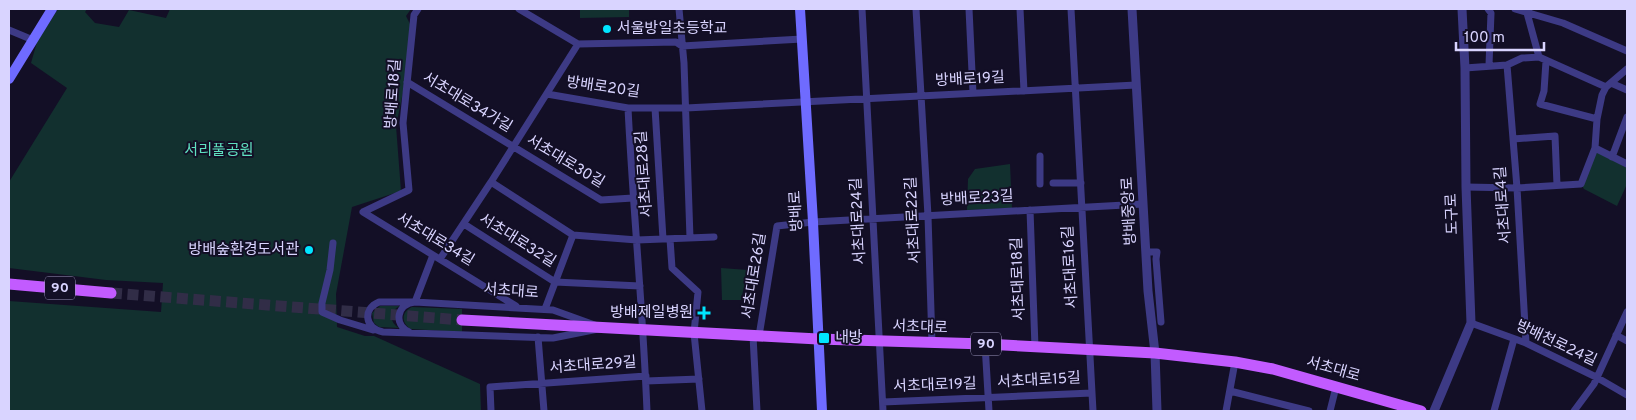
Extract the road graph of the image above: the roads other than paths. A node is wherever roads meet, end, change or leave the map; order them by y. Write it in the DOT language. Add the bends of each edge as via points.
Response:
graph roads {
  1 [pos="418,9"];
  2 [pos="519,9"];
  3 [pos="679,9"];
  4 [pos="800,9"];
  5 [pos="862,9"];
  6 [pos="916,9"];
  7 [pos="969,9"];
  8 [pos="1020,9"];
  9 [pos="1071,9"];
  10 [pos="1132,9"];
  11 [pos="1462,9"];
  12 [pos="1488,9"];
  13 [pos="1515,9"];
  14 [pos="49,10"];
  15 [pos="1528,11"];
  16 [pos="9,30"];
  17 [pos="802,39"];
  18 [pos="33,40"];
  19 [pos="578,44"];
  20 [pos="682,46"];
  21 [pos="1627,51"];
  22 [pos="1539,57"];
  23 [pos="1546,61"];
  24 [pos="1489,65"];
  25 [pos="1507,65"];
  26 [pos="1465,68"];
  27 [pos="1627,69"];
  28 [pos="9,79"];
  29 [pos="407,82"];
  30 [pos="1136,85"];
  31 [pos="1609,85"];
  32 [pos="1076,88"];
  33 [pos="1627,90"];
  34 [pos="1024,91"];
  35 [pos="973,93"];
  36 [pos="547,94"];
  37 [pos="921,96"];
  38 [pos="866,99"];
  39 [pos="806,102"];
  40 [pos="628,108"];
  41 [pos="655,108"];
  42 [pos="686,108"];
  43 [pos="1627,117"];
  44 [pos="1597,119"];
  45 [pos="1513,139"];
  46 [pos="513,147"];
  47 [pos="1595,148"];
  48 [pos="1040,156"];
  49 [pos="1612,157"];
  50 [pos="1627,164"];
  51 [pos="491,182"];
  52 [pos="1053,183"];
  53 [pos="1080,183"];
  54 [pos="1040,184"];
  55 [pos="1557,185"];
  56 [pos="1466,187"];
  57 [pos="1517,188"];
  58 [pos="633,198"];
  59 [pos="1143,204"];
  60 [pos="1082,208"];
  61 [pos="1030,210"];
  62 [pos="363,212"];
  63 [pos="928,216"];
  64 [pos="873,219"];
  65 [pos="813,222"];
  66 [pos="464,224"];
  67 [pos="573,234"];
  68 [pos="714,237"];
  69 [pos="690,238"];
  70 [pos="667,239"];
  71 [pos="637,240"];
  72 [pos="333,243"];
  73 [pos="1146,252"];
  74 [pos="436,257"];
  75 [pos="555,282"];
  76 [pos="9,284"];
  77 [pos="640,286"];
  78 [pos="111,292"];
  79 [pos="415,302"];
  80 [pos="518,307"];
  81 [pos="545,310"];
  82 [pos="1627,312"];
  83 [pos="462,320"];
  84 [pos="1161,322"];
  85 [pos="1472,323"];
  86 [pos="603,328"];
  87 [pos="642,330"];
  88 [pos="378,331"];
  89 [pos="414,333"];
  90 [pos="694,333"];
  91 [pos="1616,335"];
  92 [pos="756,336"];
  93 [pos="538,337"];
  94 [pos="818,339"];
  95 [pos="1514,339"];
  96 [pos="879,341"];
  97 [pos="1627,341"];
  98 [pos="932,343"];
  99 [pos="1526,343"];
  100 [pos="985,344"];
  101 [pos="1035,347"];
  102 [pos="1089,350"];
  103 [pos="1155,353"];
  104 [pos="1235,362"];
  105 [pos="1596,377"];
  106 [pos="646,378"];
  107 [pos="699,378"];
  108 [pos="542,383"];
  109 [pos="1336,387"];
  110 [pos="1230,391"];
  111 [pos="1092,392"];
  112 [pos="1627,395"];
  113 [pos="988,398"];
  114 [pos="883,402"];
  115 [pos="490,411"];
  116 [pos="544,411"];
  117 [pos="647,411"];
  118 [pos="702,411"];
  119 [pos="757,411"];
  120 [pos="822,411"];
  121 [pos="883,411"];
  122 [pos="989,411"];
  123 [pos="1093,411"];
  124 [pos="1157,411"];
  125 [pos="1226,411"];
  126 [pos="1309,411"];
  127 [pos="1330,411"];
  128 [pos="1421,411"];
  129 [pos="1434,411"];
  130 [pos="1494,411"];
  131 [pos="1574,411"];
  1 -- 29 [label="street, 방배로18길" via="414,15"];
  2 -- 19 [label="street"];
  3 -- 20 [label="street"];
  4 -- 17 [label="main road, 방배로"];
  5 -- 38 [label="street, 서초대로24길"];
  6 -- 37 [label="street, 서초대로22길"];
  7 -- 35 [label="street"];
  8 -- 34 [label="street"];
  9 -- 32 [label="street, 서초대로16길"];
  10 -- 30 [label="street, 방배중앙로"];
  11 -- 26 [label="street, 도구로"];
  12 -- 24 [label="street" via="1491,13"];
  13 -- 15 [label="street"];
  14 -- 18 [label="main road"];
  15 -- 21 [label="street"];
  15 -- 22 [label="street"];
  16 -- 18 [label="street"];
  17 -- 20 [label="street"];
  17 -- 39 [label="main road, 방배로"];
  18 -- 28 [label="main road"];
  19 -- 20 [label="street" via="676,42"];
  19 -- 36 [label="street, 서초대로34가길"];
  20 -- 42 [label="street"];
  22 -- 23 [label="street"];
  22 -- 25 [label="street" via="1522,58"];
  23 -- 31 [label="street"];
  23 -- 44 [label="street" via="1540,104"];
  24 -- 25 [label="street"];
  24 -- 26 [label="street"];
  25 -- 45 [label="street, 서초대로4길"];
  26 -- 56 [label="street, 도구로"];
  27 -- 31 [label="street"];
  29 -- 46 [label="street, 서초대로34가길"];
  29 -- 62 [label="street, 방배로18길" via="403,123 409,190"];
  30 -- 32 [label="street, 방배로19길"];
  30 -- 59 [label="street, 방배중앙로"];
  31 -- 33 [label="street"];
  31 -- 44 [label="street" via="1602,95"];
  32 -- 34 [label="street, 방배로19길"];
  32 -- 53 [label="street, 서초대로16길"];
  34 -- 35 [label="street, 방배로19길"];
  35 -- 37 [label="street, 방배로19길"];
  36 -- 40 [label="street, 방배로20길"];
  36 -- 46 [label="street, 서초대로34가길"];
  37 -- 38 [label="street, 방배로19길"];
  37 -- 63 [label="street, 서초대로22길"];
  38 -- 39 [label="street, 방배로19길"];
  38 -- 64 [label="street, 서초대로24길"];
  39 -- 42 [label="street, 방배로20길"];
  39 -- 65 [label="main road, 방배로"];
  40 -- 41 [label="street, 방배로20길"];
  40 -- 58 [label="street"];
  41 -- 42 [label="street, 방배로20길"];
  41 -- 70 [label="street, 서초대로28길"];
  42 -- 69 [label="street"];
  43 -- 49 [label="street"];
  44 -- 47 [label="street"];
  45 -- 55 [label="street" via="1555,136"];
  45 -- 57 [label="street, 서초대로4길"];
  46 -- 51 [label="street, 서초대로34가길"];
  46 -- 58 [label="street, 서초대로30길" via="601,200"];
  47 -- 49 [label="street"];
  47 -- 55 [label="street" via="1581,184"];
  48 -- 54 [label="street"];
  49 -- 50 [label="street"];
  51 -- 66 [label="street, 서초대로34가길"];
  51 -- 67 [label="street"];
  52 -- 53 [label="street"];
  53 -- 60 [label="street, 서초대로16길"];
  55 -- 57 [label="street"];
  56 -- 57 [label="street"];
  56 -- 85 [label="street, 도구로"];
  57 -- 99 [label="street, 서초대로4길"];
  58 -- 71 [label="street"];
  59 -- 60 [label="street, 방배로23길"];
  59 -- 73 [label="street, 방배중앙로"];
  60 -- 61 [label="street, 방배로23길"];
  60 -- 102 [label="street, 서초대로16길"];
  61 -- 63 [label="street, 방배로23길"];
  61 -- 101 [label="street, 서초대로18길"];
  62 -- 74 [label="street, 서초대로34길"];
  63 -- 64 [label="street, 방배로23길"];
  63 -- 98 [label="street, 서초대로22길"];
  64 -- 65 [label="street, 방배로23길"];
  64 -- 96 [label="street, 서초대로24길"];
  65 -- 92 [label="street, 서초대로26길" via="777,226"];
  65 -- 94 [label="main road, 방배로"];
  66 -- 74 [label="street, 서초대로34가길"];
  66 -- 75 [label="street, 서초대로32길"];
  67 -- 71 [label="street"];
  67 -- 75 [label="street, 서초대로32길"];
  68 -- 69 [label="street, 서초대로28길"];
  69 -- 70 [label="street, 서초대로28길"];
  70 -- 71 [label="street, 서초대로28길"];
  70 -- 90 [label="street, 서초대로28길" via="672,268 698,292"];
  71 -- 77 [label="street"];
  72 -- 88 [label="street" via="322,312"];
  73 -- 84 [label="street" via="1157,252"];
  73 -- 103 [label="street, 방배중앙로"];
  74 -- 79 [label="street"];
  74 -- 80 [label="street, 서초대로34길"];
  75 -- 77 [label="street"];
  75 -- 81 [label="street, 서초대로32길"];
  76 -- 78 [label="main road, 90"];
  77 -- 87 [label="street"];
  79 -- 80 [label="street, 서초대로"];
  79 -- 88 [label="street, 서초대로" via="384,301 374,304 368,311 368,321"];
  79 -- 89 [label="street" via="406,304 399,317 401,326"];
  80 -- 81 [label="street, 서초대로"];
  81 -- 86 [label="street, 서초대로"];
  82 -- 91 [label="street"];
  83 -- 86 [label="main road, 서초대로 / 90"];
  85 -- 95 [label="street, 방배천로24길"];
  85 -- 129 [label="street, 도구로"];
  86 -- 87 [label="main road, 서초대로 / 90"];
  86 -- 93 [label="street, 서초대로" via="553,338"];
  87 -- 90 [label="main road, 서초대로 / 90"];
  87 -- 106 [label="street, 서초대로29길"];
  88 -- 89 [label="street, 서초대로"];
  89 -- 93 [label="street, 서초대로"];
  90 -- 92 [label="main road, 서초대로 / 90"];
  90 -- 107 [label="street"];
  91 -- 97 [label="street"];
  91 -- 105 [label="street"];
  92 -- 94 [label="main road, 서초대로 / 90"];
  92 -- 119 [label="street"];
  93 -- 108 [label="street"];
  94 -- 96 [label="main road, 서초대로 / 90"];
  94 -- 120 [label="main road, 방배로"];
  95 -- 99 [label="street, 방배천로24길"];
  95 -- 130 [label="street"];
  96 -- 98 [label="main road, 서초대로 / 90"];
  96 -- 114 [label="street, 서초대로24길"];
  98 -- 100 [label="main road, 서초대로 / 90"];
  99 -- 105 [label="street, 방배천로24길"];
  100 -- 101 [label="main road, 서초대로 / 90"];
  100 -- 113 [label="street, 서초대로19길"];
  101 -- 102 [label="main road, 서초대로 / 90"];
  102 -- 103 [label="main road, 서초대로 / 90"];
  102 -- 111 [label="street, 서초대로15길"];
  103 -- 104 [label="main road, 서초대로 / 90"];
  103 -- 124 [label="street, 방배중앙로"];
  104 -- 109 [label="main road, 서초대로 / 90" via="1287,372"];
  104 -- 110 [label="street"];
  105 -- 112 [label="street, 방배천로24길"];
  105 -- 131 [label="street"];
  106 -- 107 [label="street"];
  106 -- 108 [label="street, 서초대로29길"];
  106 -- 117 [label="street, 서초대로29길"];
  107 -- 118 [label="street"];
  108 -- 115 [label="street, 서초대로29길" via="490,387"];
  108 -- 116 [label="street"];
  109 -- 127 [label="street"];
  109 -- 128 [label="main road, 서초대로 / 90"];
  110 -- 125 [label="street"];
  110 -- 126 [label="street"];
  111 -- 113 [label="street, 서초대로15길"];
  111 -- 123 [label="street, 서초대로15길"];
  113 -- 114 [label="street, 서초대로19길"];
  113 -- 122 [label="street, 서초대로19길"];
  114 -- 121 [label="street, 서초대로24길"];
}
